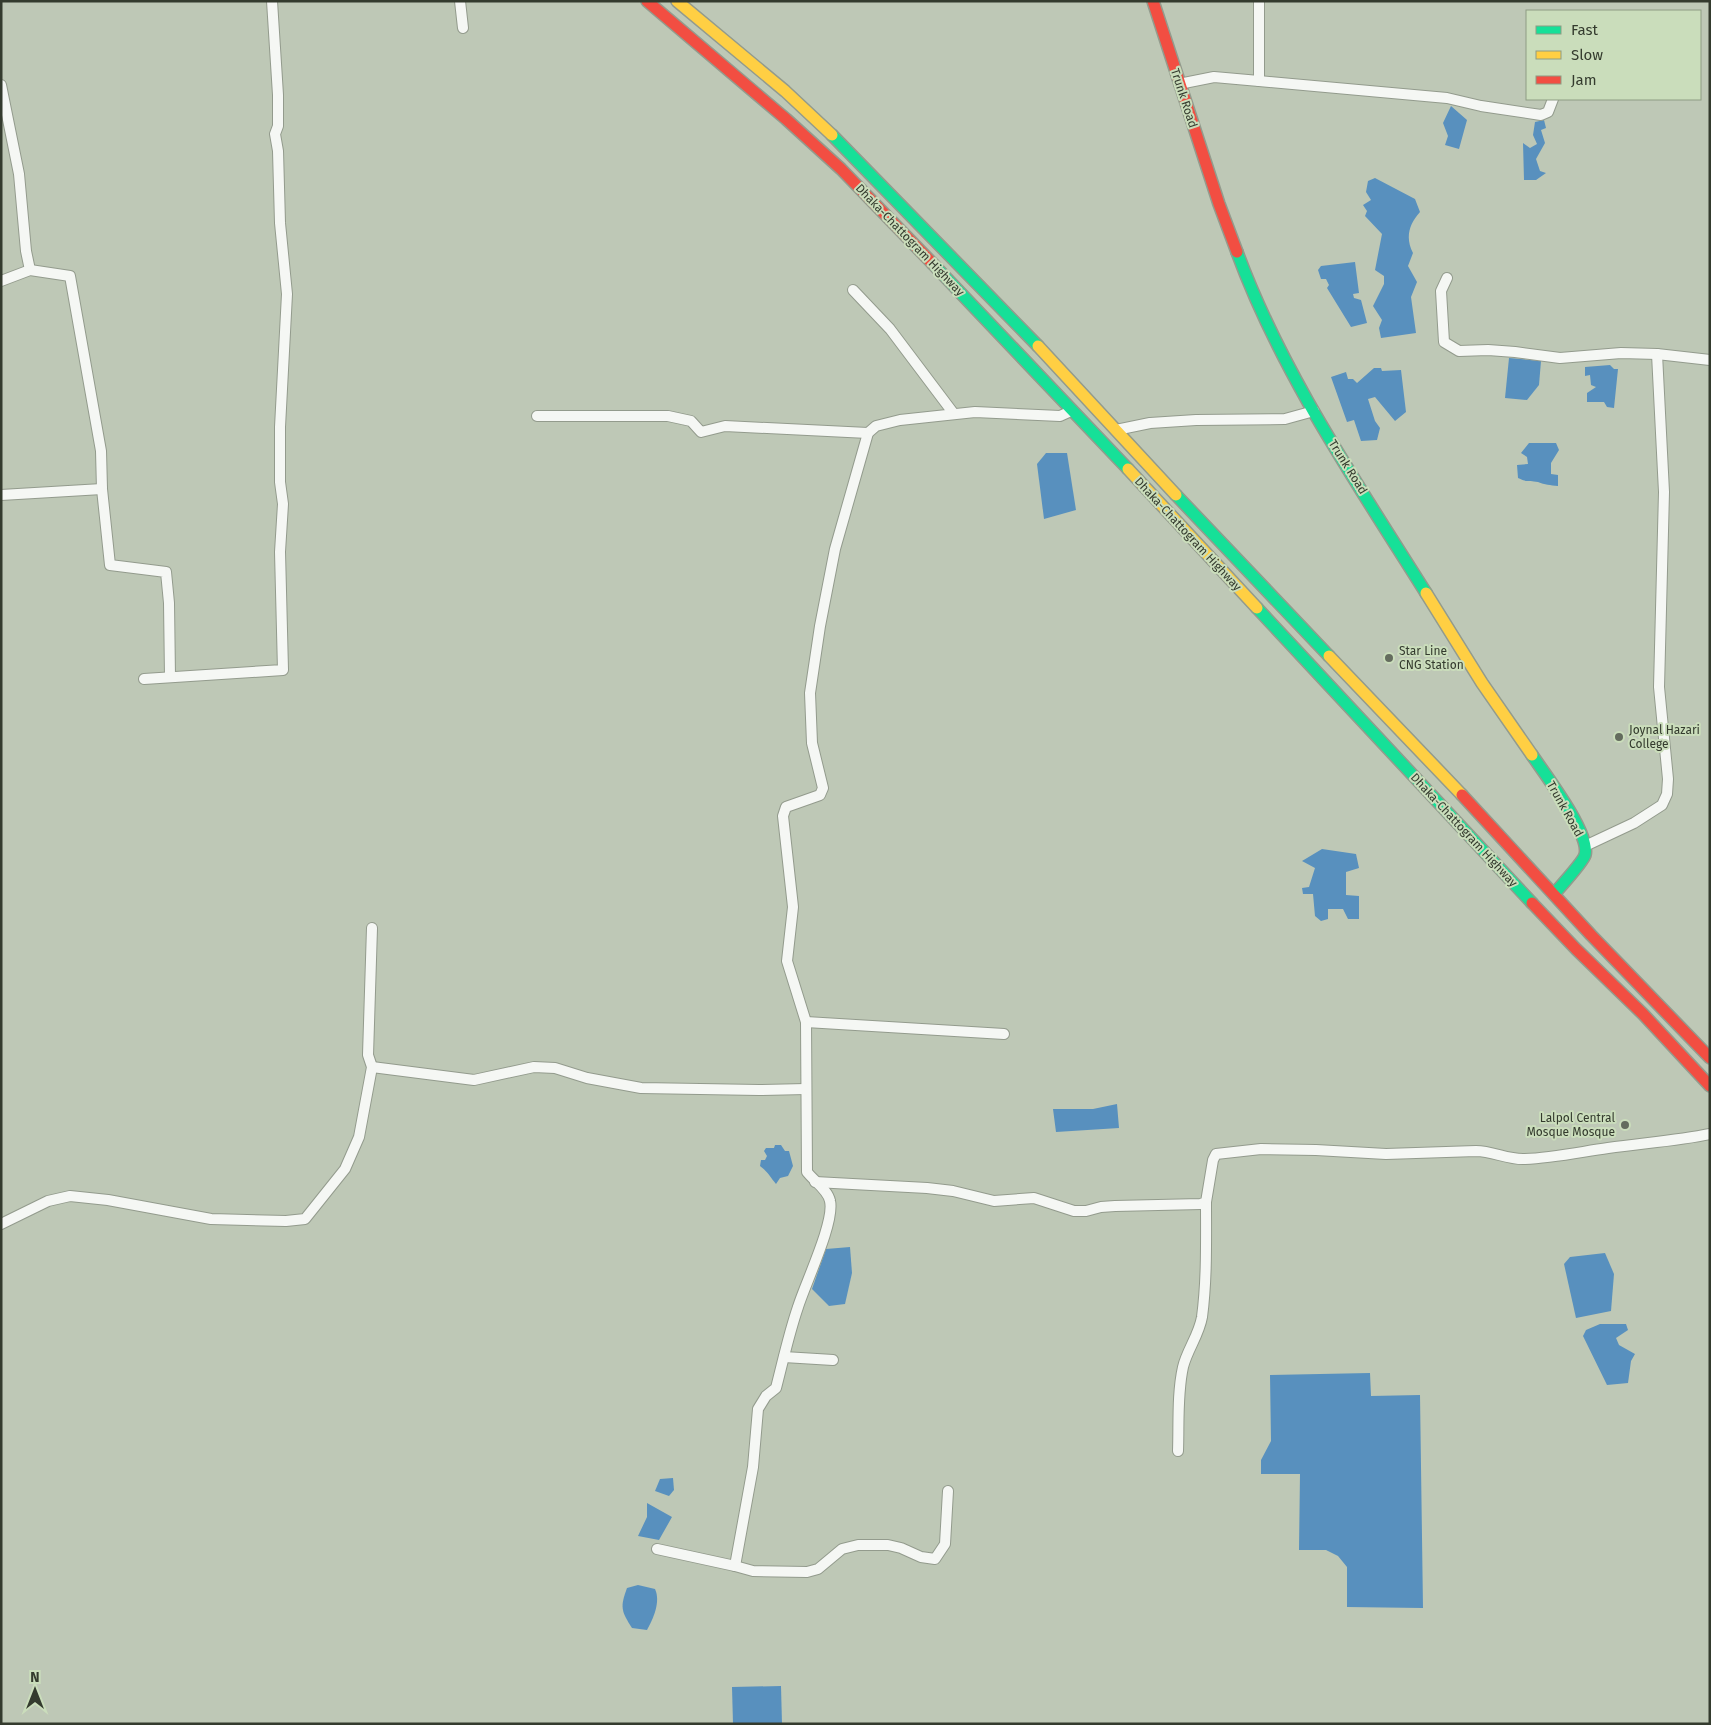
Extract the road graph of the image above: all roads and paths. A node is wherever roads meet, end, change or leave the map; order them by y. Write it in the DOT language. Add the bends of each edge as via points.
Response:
graph roads {
  1 [pos="272,1"];
  2 [pos="460,1"];
  3 [pos="647,1"];
  4 [pos="677,1"];
  5 [pos="1153,1"];
  6 [pos="1259,1"];
  7 [pos="463,28"];
  8 [pos="1259,81"];
  9 [pos="1179,84"];
  10 [pos="1,85"];
  11 [pos="1553,100"];
  12 [pos="30,270"];
  13 [pos="1447,278"];
  14 [pos="1,281"];
  15 [pos="853,290"];
  16 [pos="1657,354"];
  17 [pos="1710,360"];
  18 [pos="1071,410"];
  19 [pos="1314,410"];
  20 [pos="954,414"];
  21 [pos="537,416"];
  22 [pos="1116,430"];
  23 [pos="868,433"];
  24 [pos="102,489"];
  25 [pos="1,495"];
  26 [pos="170,677"];
  27 [pos="144,679"];
  28 [pos="1450,784"];
  29 [pos="1436,798"];
  30 [pos="1474,810"];
  31 [pos="1458,822"];
  32 [pos="1584,846"];
  33 [pos="1554,894"];
  34 [pos="372,928"];
  35 [pos="1591,935"];
  36 [pos="1576,949"];
  37 [pos="806,1022"];
  38 [pos="1004,1034"];
  39 [pos="1696,1044"];
  40 [pos="1710,1051"];
  41 [pos="1680,1054"];
  42 [pos="1710,1058"];
  43 [pos="372,1067"];
  44 [pos="1710,1086"];
  45 [pos="806,1089"];
  46 [pos="1710,1097"];
  47 [pos="1710,1134"];
  48 [pos="815,1182"];
  49 [pos="1206,1202"];
  50 [pos="1,1224"];
  51 [pos="784,1357"];
  52 [pos="832,1360"];
  53 [pos="1178,1451"];
  54 [pos="948,1491"];
  55 [pos="657,1549"];
  56 [pos="735,1566"];
  1 -- 26 [label="street" via="278,95 275,134 287,294 280,427 283,670"];
  2 -- 7 [label="street"];
  3 -- 18 [label="main road, Dhaka-Chattogram Highway" via="841,169"];
  4 -- 22 [label="main road, Dhaka-Chattogram Highway" via="785,91 850,152"];
  5 -- 9 [label="main road, Trunk Road"];
  6 -- 8 [label="street"];
  8 -- 9 [label="street" via="1214,77"];
  8 -- 11 [label="street" via="1447,98 1541,115 1548,112"];
  9 -- 19 [label="main road, Trunk Road" via="1240,263 1278,345"];
  10 -- 12 [label="street" via="19,174"];
  12 -- 14 [label="street"];
  12 -- 24 [label="street" via="70,276 100,452"];
  13 -- 16 [label="street" via="1441,291 1444,342 1459,351 1488,350 1560,358"];
  15 -- 20 [label="street" via="890,329"];
  16 -- 17 [label="street"];
  16 -- 32 [label="street" via="1664,492 1660,687 1667,794 1662,805 1634,823"];
  18 -- 20 [label="street" via="1060,416"];
  18 -- 29 [label="main road, Dhaka-Chattogram Highway"];
  19 -- 22 [label="street" via="1285,419 1196,420 1150,423"];
  19 -- 32 [label="main road, Trunk Road" via="1338,454 1482,683 1562,799 1578,827"];
  20 -- 23 [label="street" via="900,420 876,426"];
  21 -- 23 [label="street" via="668,416 691,421 701,432 725,426"];
  22 -- 28 [label="main road, Dhaka-Chattogram Highway"];
  23 -- 37 [label="street" via="835,549 810,693 812,743 823,788 820,795 786,807 783,816 793,907 787,961"];
  24 -- 25 [label="street"];
  24 -- 26 [label="street" via="110,565 166,572"];
  26 -- 27 [label="street"];
  28 -- 29 [label="main road" via="1449,797 1443,800"];
  28 -- 30 [label="main road, Dhaka-Chattogram Highway"];
  29 -- 31 [label="main road, Dhaka-Chattogram Highway"];
  30 -- 31 [label="main road" via="1469,806 1459,808 1456,813"];
  30 -- 33 [label="main road, Dhaka-Chattogram Highway"];
  31 -- 36 [label="main road, Dhaka-Chattogram Highway"];
  32 -- 33 [label="main road, Trunk Road" via="1584,856"];
  33 -- 35 [label="main road, Dhaka-Chattogram Highway"];
  34 -- 43 [label="street" via="368,1054"];
  35 -- 36 [label="main road"];
  35 -- 39 [label="main road, Dhaka-Chattogram Highway"];
  36 -- 41 [label="main road, Dhaka-Chattogram Highway"];
  37 -- 38 [label="street"];
  37 -- 45 [label="street"];
  39 -- 40 [label="main road"];
  39 -- 42 [label="main road, Dhaka-Chattogram Highway"];
  41 -- 44 [label="main road, Dhaka-Chattogram Highway"];
  41 -- 46 [label="main road"];
  43 -- 45 [label="street" via="474,1080 534,1067 555,1068 641,1088"];
  43 -- 50 [label="street" via="359,1137 344,1169 305,1219 211,1219 70,1196 48,1201"];
  45 -- 48 [label="street" via="807,1172"];
  47 -- 49 [label="street" via="1523,1160 1476,1150 1386,1154 1261,1149 1216,1154"];
  48 -- 49 [label="street" via="927,1188 994,1201 1034,1198 1074,1211"];
  48 -- 51 [label="street" via="829,1195 830,1212"];
  49 -- 53 [label="street" via="1202,1318 1182,1375"];
  51 -- 52 [label="street"];
  51 -- 56 [label="street" via="776,1388 758,1408 753,1467"];
  54 -- 56 [label="street" via="945,1544 936,1559 888,1545 858,1545 842,1549 818,1568 806,1572 753,1571"];
  55 -- 56 [label="street"];
}
